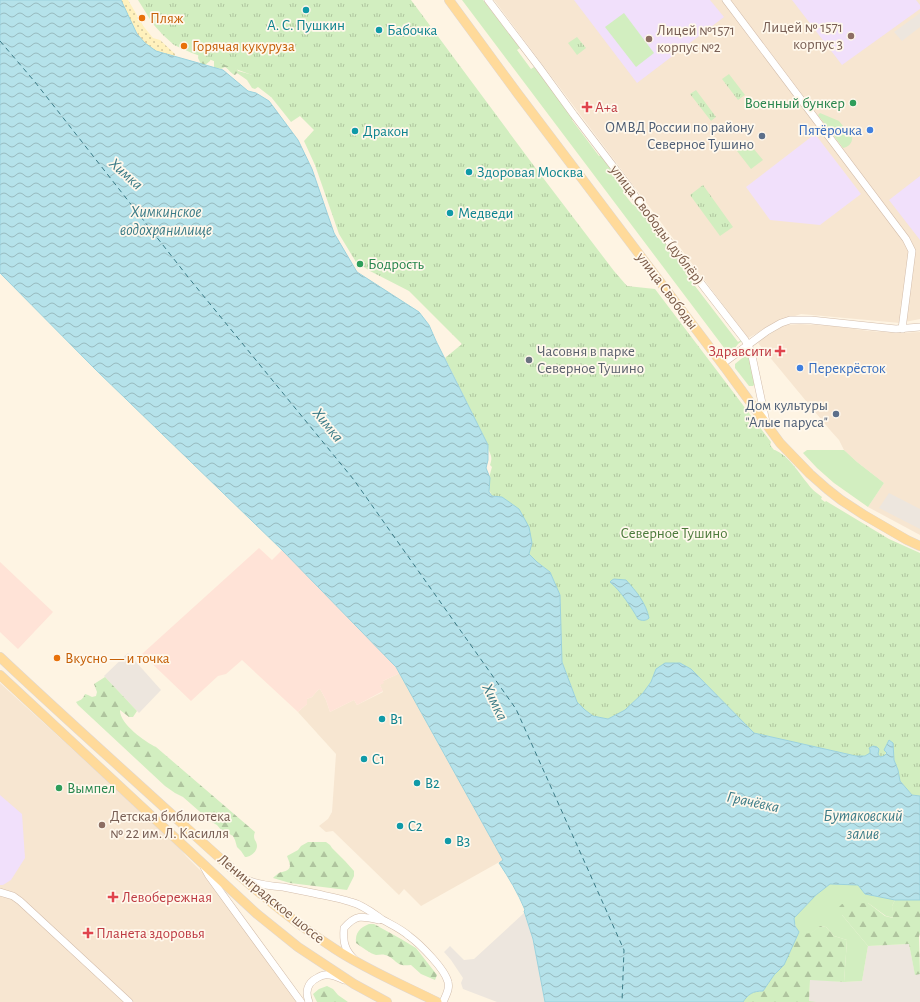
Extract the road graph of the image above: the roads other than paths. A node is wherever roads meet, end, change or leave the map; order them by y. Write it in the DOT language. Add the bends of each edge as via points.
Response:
graph roads {
  1 [pos="449,0"];
  2 [pos="488,0"];
  3 [pos="726,0"];
  4 [pos="920,327"];
  5 [pos="902,329"];
  6 [pos="747,345"];
  7 [pos="722,364"];
  8 [pos="767,426"];
  9 [pos="920,546"];
  10 [pos="0,657"];
  11 [pos="0,675"];
  12 [pos="201,862"];
  13 [pos="243,879"];
  14 [pos="0,892"];
  15 [pos="385,921"];
  16 [pos="356,962"];
  17 [pos="354,984"];
  18 [pos="129,1002"];
  19 [pos="301,1002"];
  20 [pos="309,1002"];
  21 [pos="387,1002"];
  22 [pos="437,1002"];
  23 [pos="443,1002"];
  1 -- 7 [label="main road, улица Свободы"];
  2 -- 6 [label="street, улица Свободы (дублёр)"];
  3 -- 5 [label="street" via="906,239 912,251"];
  4 -- 5 [label="street"];
  5 -- 6 [label="street" via="790,320 767,331"];
  6 -- 7 [label="street"];
  6 -- 8 [label="street, улица Свободы (дублёр)" via="751,351"];
  7 -- 8 [label="main road, улица Свободы"];
  8 -- 9 [label="main road, улица Свободы" via="827,489 864,515"];
  10 -- 13 [label="main road, Ленинградское шоссе"];
  11 -- 12 [label="main road, Ленинградское шоссе"];
  12 -- 17 [label="main road, Ленинградское шоссе" via="257,914 298,947"];
  12 -- 19 [label="street"];
  13 -- 15 [label="street" via="264,886 353,902"];
  13 -- 16 [label="main road, Ленинградское шоссе" via="301,926"];
  14 -- 18 [label="street" via="20,901"];
  15 -- 16 [label="street" via="360,917 344,928 346,949"];
  15 -- 23 [label="street" via="409,935 444,971 449,990"];
  16 -- 22 [label="main road, Ленинградское шоссе"];
  17 -- 20 [label="street" via="328,974 322,975 309,984 306,996"];
  17 -- 21 [label="main road, Ленинградское шоссе"];
}
